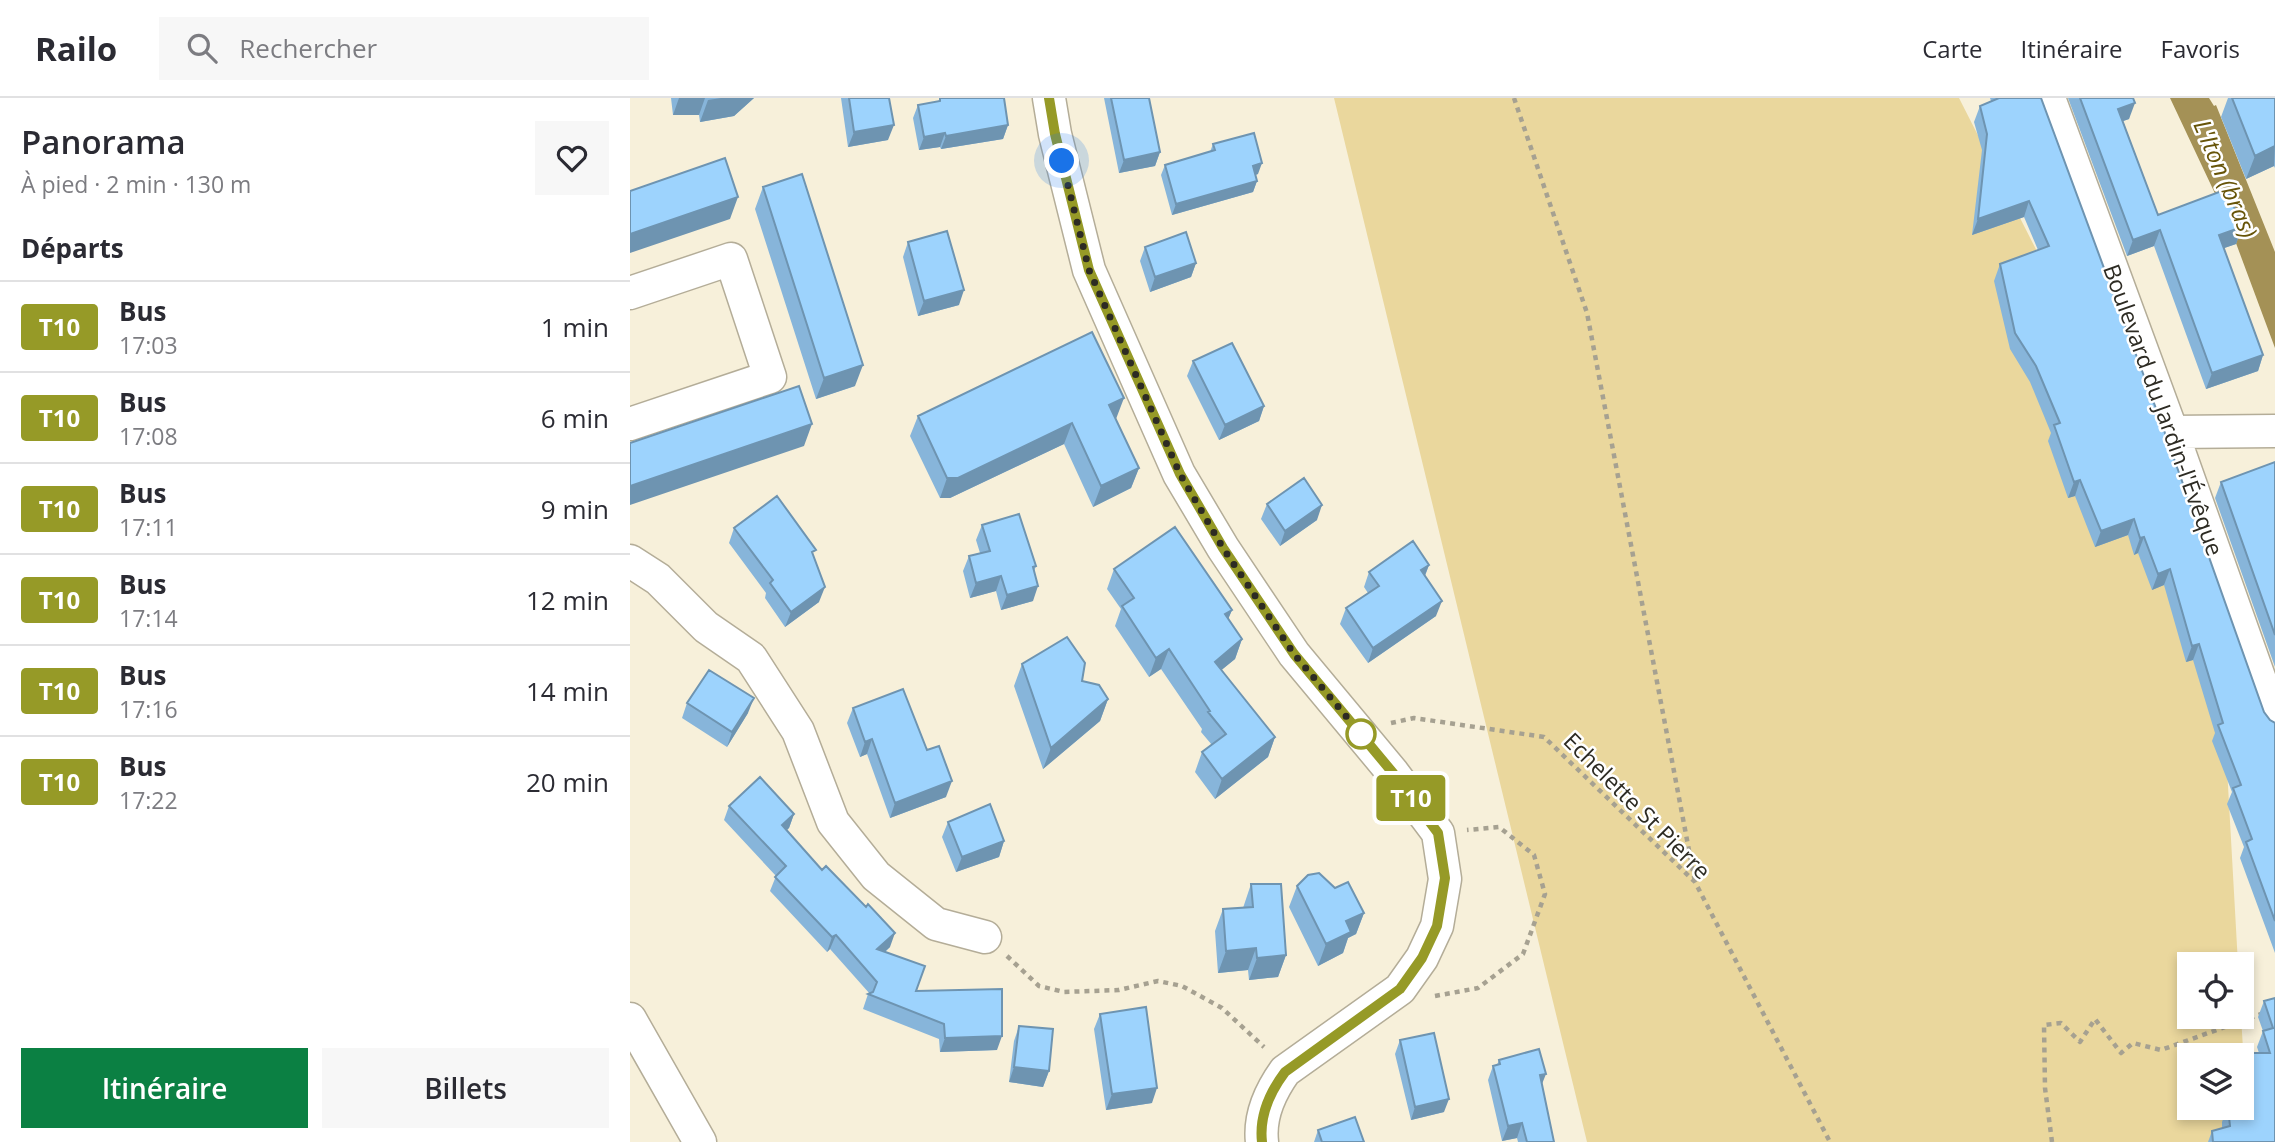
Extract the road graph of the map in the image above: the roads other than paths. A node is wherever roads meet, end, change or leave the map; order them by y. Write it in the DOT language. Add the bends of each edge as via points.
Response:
graph roads {
  1 [pos="1049,98"];
  2 [pos="2049,98"];
  3 [pos="630,293"];
  4 [pos="630,424"];
  5 [pos="2172,432"];
  6 [pos="2275,432"];
  7 [pos="630,561"];
  8 [pos="2275,722"];
  9 [pos="985,937"];
  10 [pos="630,1019"];
  11 [pos="700,1142"];
  12 [pos="1262,1142"];
  1 -- 12 [label="street" via="1089,270 1180,474 1294,654 1438,833 1445,878 1437,926 1422,958 1400,989 1290,1068 1272,1089 1260,1126"];
  2 -- 5 [label="street, Boulevard du Jardin-l'Évêque"];
  3 -- 4 [label="street" via="731,259 770,377"];
  5 -- 6 [label="street"];
  5 -- 8 [label="street, Boulevard du Jardin-l'Évêque"];
  7 -- 9 [label="street" via="751,658 798,731 833,822 876,876 936,924"];
  10 -- 11 [label="street"];
}
